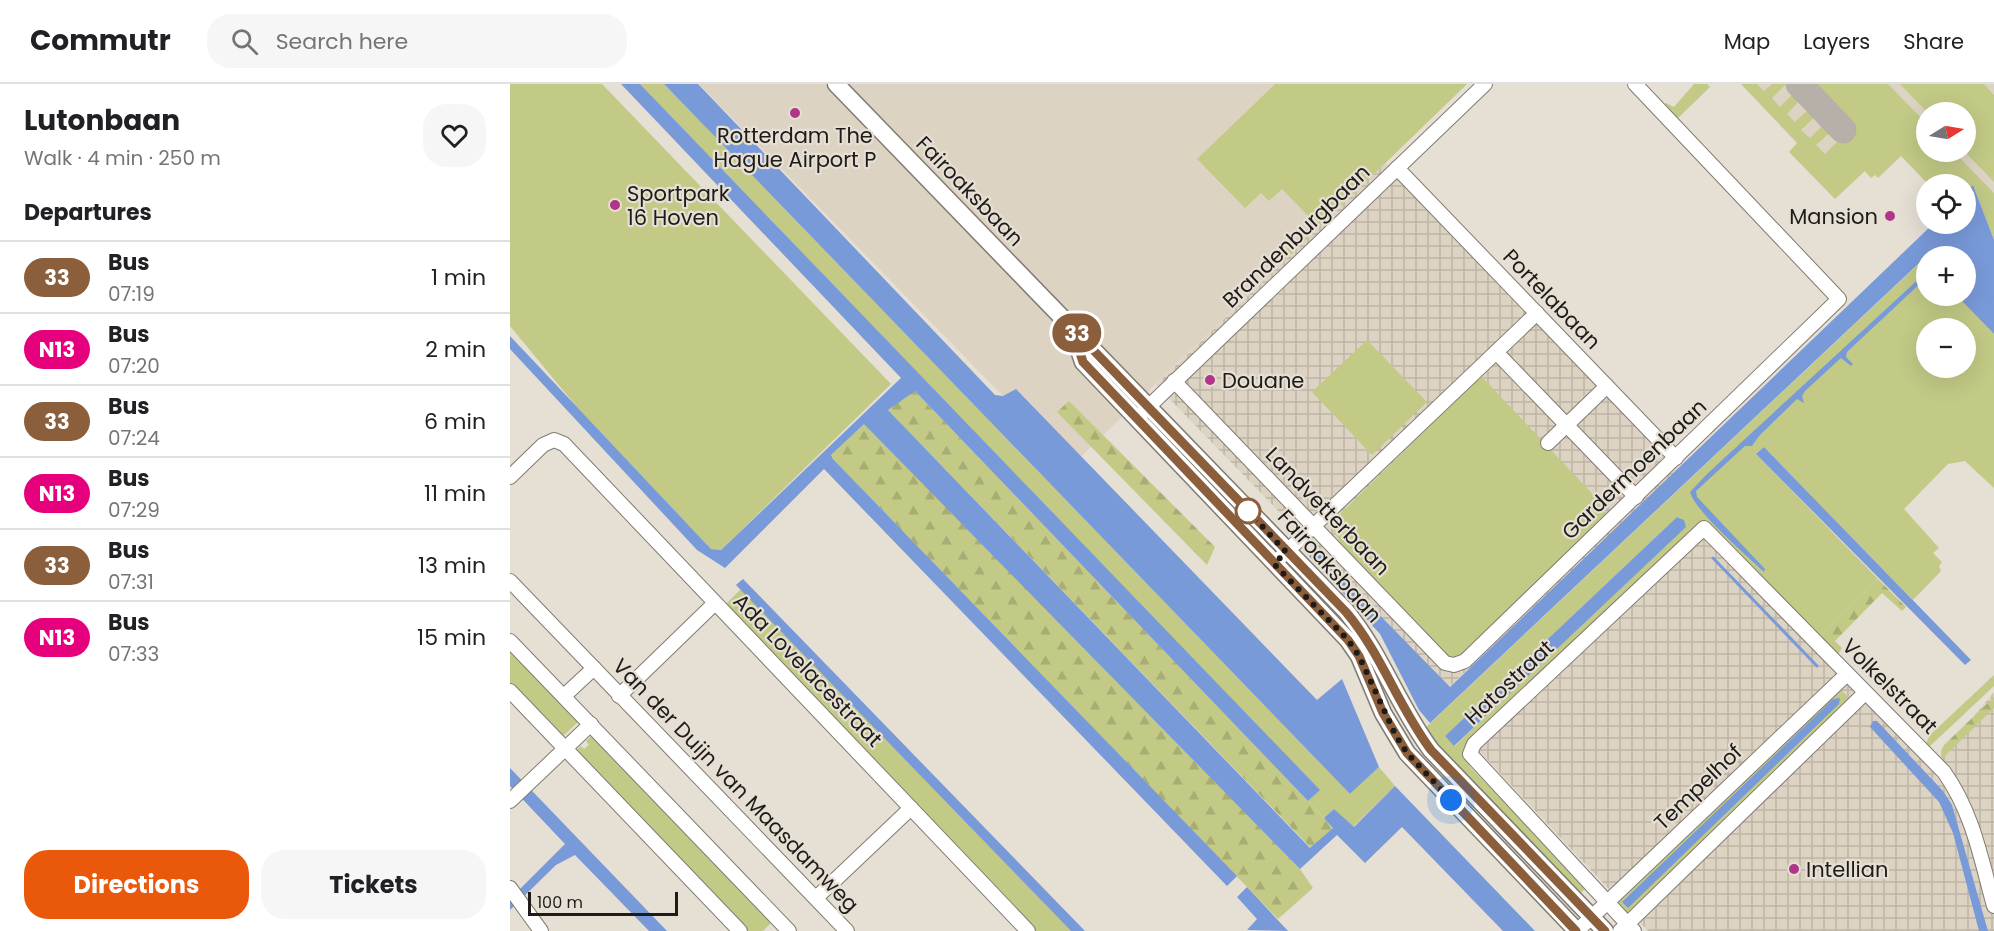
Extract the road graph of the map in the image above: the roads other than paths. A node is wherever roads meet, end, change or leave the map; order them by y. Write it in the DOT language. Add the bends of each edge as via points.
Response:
graph roads {
  1 [pos="836,84"];
  2 [pos="1485,84"];
  3 [pos="1635,84"];
  4 [pos="1397,168"];
  5 [pos="1537,313"];
  6 [pos="1496,352"];
  7 [pos="1174,381"];
  8 [pos="1607,386"];
  9 [pos="1142,413"];
  10 [pos="1567,425"];
  11 [pos="1548,443"];
  12 [pos="1677,458"];
  13 [pos="510,477"];
  14 [pos="1636,497"];
  15 [pos="1314,526"];
  16 [pos="1704,528"];
  17 [pos="1286,552"];
  18 [pos="1274,564"];
  19 [pos="510,581"];
  20 [pos="715,603"];
  21 [pos="510,641"];
  22 [pos="1454,665"];
  23 [pos="594,668"];
  24 [pos="1847,674"];
  25 [pos="510,691"];
  26 [pos="1865,693"];
  27 [pos="564,696"];
  28 [pos="619,696"];
  29 [pos="591,724"];
  30 [pos="565,749"];
  31 [pos="512,799"];
  32 [pos="911,808"];
  33 [pos="511,889"];
  34 [pos="816,898"];
  35 [pos="1607,902"];
  36 [pos="1994,906"];
  37 [pos="1592,917"];
  38 [pos="1627,929"];
  39 [pos="786,930"];
  40 [pos="541,931"];
  41 [pos="740,931"];
  42 [pos="847,931"];
  43 [pos="1028,931"];
  44 [pos="1577,931"];
  45 [pos="1605,931"];
  1 -- 9 [label="main road, Fairoaksbaan" via="1072,328"];
  2 -- 4 [label="street, Brandenburgbaan"];
  3 -- 12 [label="street, Gardermoenbaan" via="1839,298"];
  4 -- 5 [label="street, Portelabaan"];
  4 -- 7 [label="street, Brandenburgbaan"];
  5 -- 6 [label="street"];
  5 -- 8 [label="street, Portelabaan"];
  6 -- 10 [label="street"];
  6 -- 15 [label="street"];
  7 -- 9 [label="street, Brandenburgbaan"];
  7 -- 15 [label="street, Landvetterbaan"];
  8 -- 10 [label="street"];
  8 -- 12 [label="street, Portelabaan"];
  9 -- 17 [label="main road, Fairoaksbaan"];
  9 -- 18 [label="main road, Fairoaksbaan"];
  10 -- 11 [label="street"];
  10 -- 14 [label="street"];
  12 -- 14 [label="street, Gardermoenbaan"];
  13 -- 20 [label="street, Ada Lovelacestraat" via="543,445 554,440 564,444"];
  14 -- 22 [label="street, Gardermoenbaan" via="1465,661"];
  15 -- 17 [label="street"];
  15 -- 22 [label="street, Landvetterbaan" via="1445,663"];
  16 -- 24 [label="street, Volkelstraat"];
  16 -- 35 [label="street, Hatostraat" via="1474,744 1470,754"];
  17 -- 18 [label="street"];
  17 -- 37 [label="main road, Fairoaksbaan" via="1361,630 1431,750"];
  18 -- 44 [label="main road, Fairoaksbaan" via="1348,640 1407,753"];
  19 -- 23 [label="street, Van der Duijn van Maasdamweg"];
  20 -- 28 [label="street"];
  20 -- 32 [label="street, Ada Lovelacestraat"];
  21 -- 27 [label="street"];
  23 -- 27 [label="street, Van der Duijn van Maasdamweg"];
  23 -- 28 [label="street, Van der Duijn van Maasdamweg"];
  24 -- 26 [label="street, Volkelstraat"];
  24 -- 35 [label="street, Tempelhof"];
  25 -- 30 [label="street"];
  26 -- 36 [label="street, Volkelstraat" via="1928,754 1960,796 1973,827"];
  26 -- 38 [label="street"];
  27 -- 29 [label="street"];
  28 -- 34 [label="street, Van der Duijn van Maasdamweg"];
  29 -- 30 [label="street"];
  29 -- 39 [label="street"];
  30 -- 31 [label="street"];
  30 -- 41 [label="street"];
  32 -- 34 [label="street"];
  32 -- 43 [label="street, Ada Lovelacestraat"];
  33 -- 40 [label="street"];
  34 -- 42 [label="street, Van der Duijn van Maasdamweg"];
  35 -- 37 [label="street, Tempelhof"];
  35 -- 38 [label="street, Hatostraat"];
  37 -- 44 [label="street, Tempelhof"];
  37 -- 45 [label="main road, Fairoaksbaan"];
}
